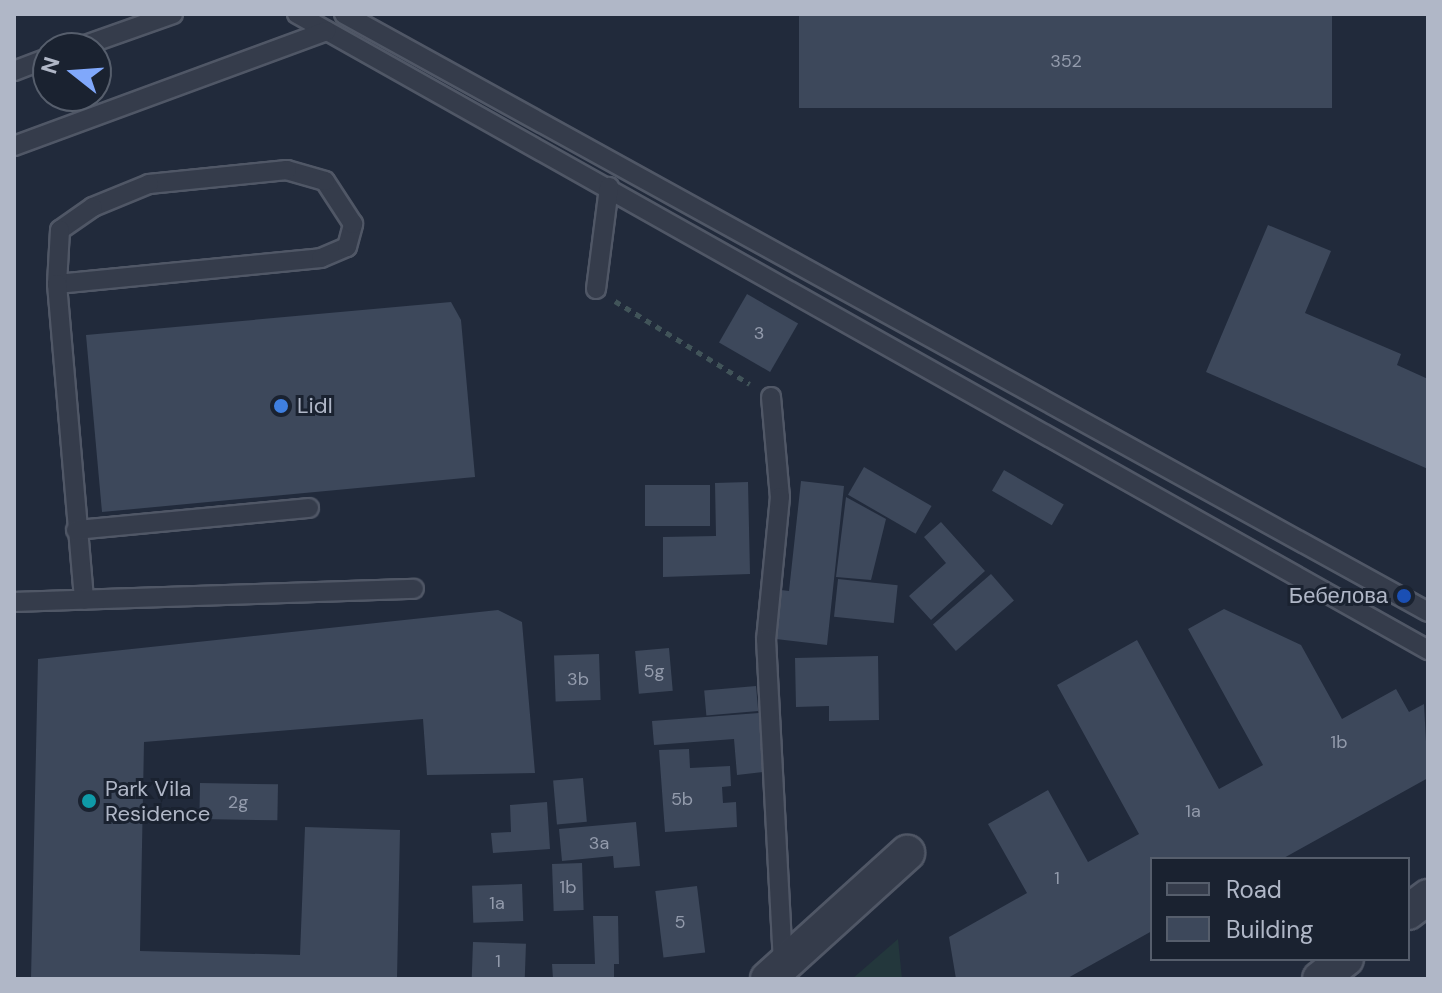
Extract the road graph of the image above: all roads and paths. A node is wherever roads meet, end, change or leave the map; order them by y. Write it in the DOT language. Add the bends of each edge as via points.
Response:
graph roads {
  1 [pos="173,14"];
  2 [pos="297,14"];
  3 [pos="344,14"];
  4 [pos="327,31"];
  5 [pos="112,36"];
  6 [pos="14,146"];
  7 [pos="609,187"];
  8 [pos="57,284"];
  9 [pos="596,289"];
  10 [pos="771,397"];
  11 [pos="309,508"];
  12 [pos="76,530"];
  13 [pos="414,589"];
  14 [pos="84,600"];
  15 [pos="14,602"];
  16 [pos="1428,612"];
  17 [pos="1428,650"];
  18 [pos="907,853"];
  19 [pos="1428,897"];
  20 [pos="1410,910"];
  21 [pos="1343,961"];
  22 [pos="776,972"];
  23 [pos="1320,979"];
  1 -- 5 [label="lane"];
  2 -- 4 [label="lane"];
  3 -- 16 [label="lane"];
  4 -- 6 [label="lane"];
  4 -- 7 [label="lane"];
  7 -- 9 [label="lane"];
  7 -- 17 [label="lane"];
  8 -- 8 [label="lane" via="60,230 93,207 149,184 299,171 325,181 353,224 347,247 321,258"];
  8 -- 12 [label="lane"];
  9 -- 10 [label="path"];
  10 -- 22 [label="lane" via="780,497 766,639"];
  11 -- 12 [label="lane"];
  12 -- 14 [label="lane"];
  13 -- 14 [label="lane"];
  14 -- 15 [label="lane"];
  18 -- 22 [label="street"];
  19 -- 20 [label="street"];
  21 -- 23 [label="street"];
}
